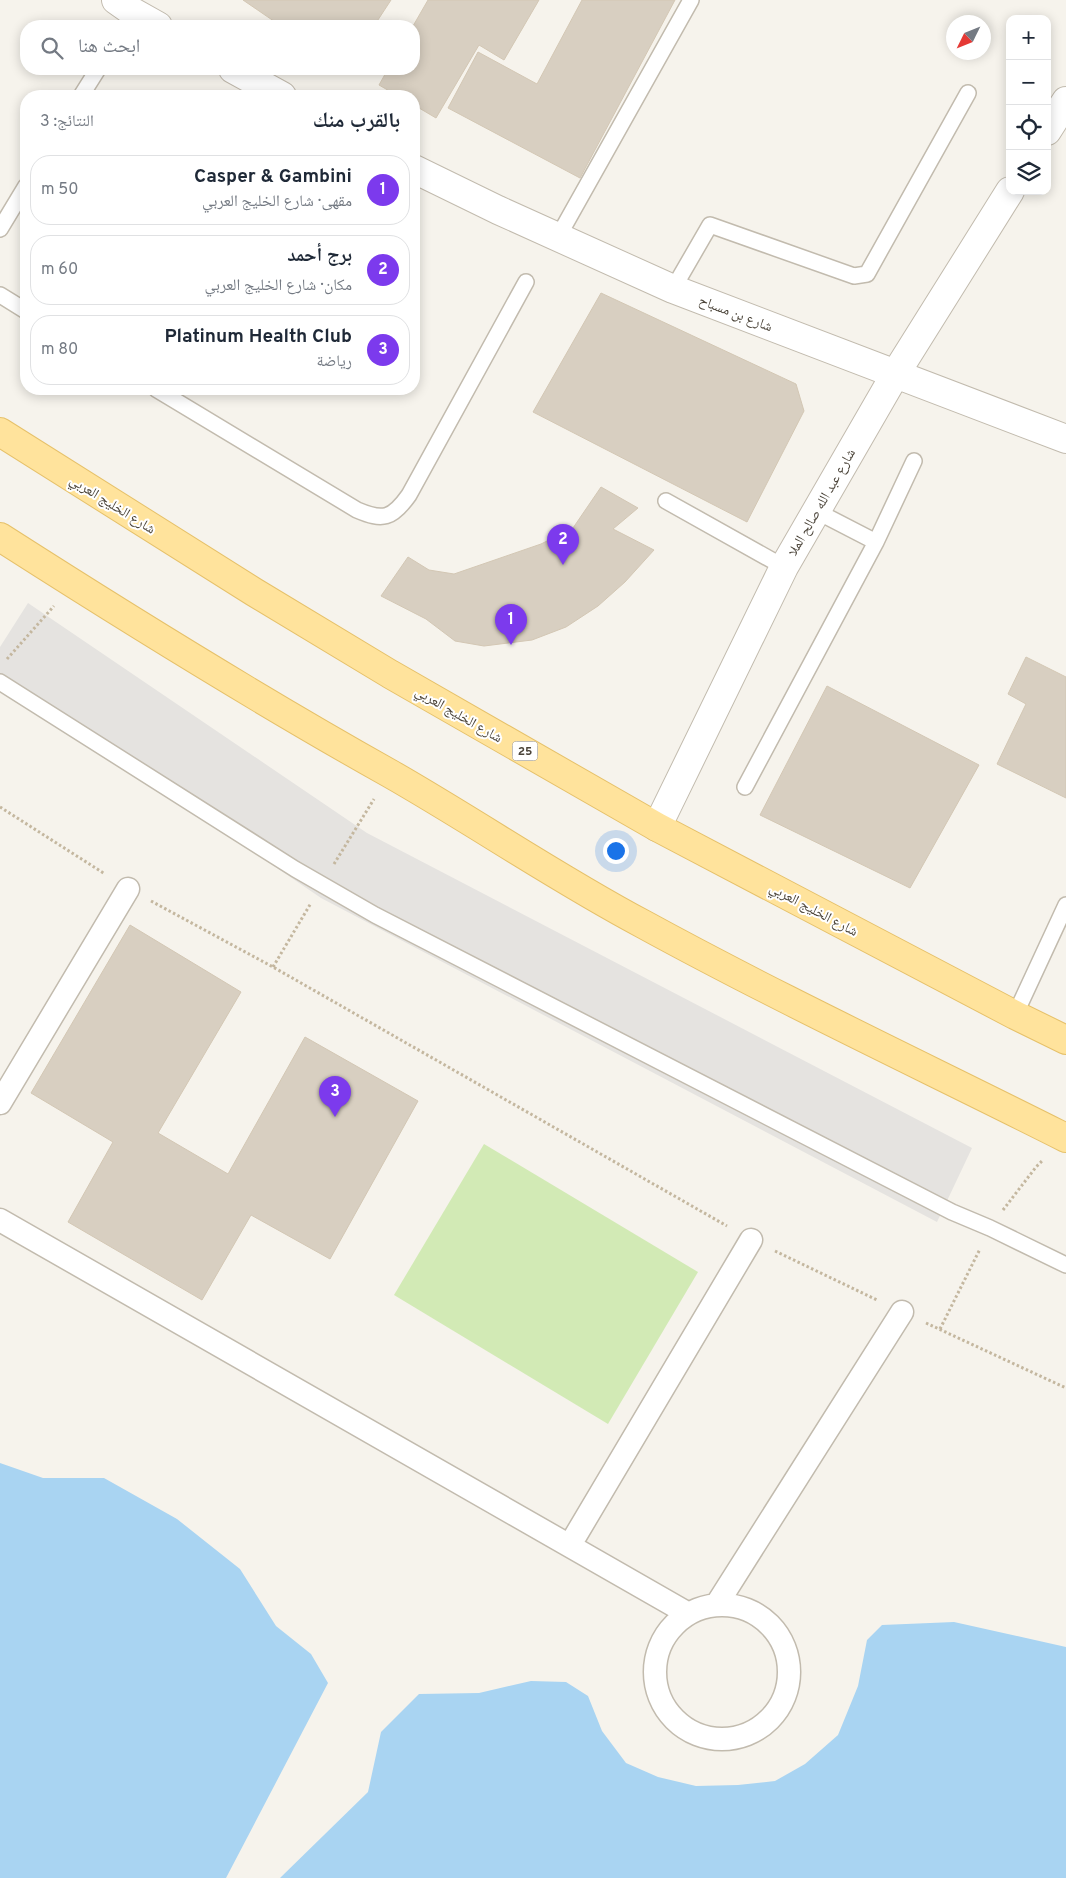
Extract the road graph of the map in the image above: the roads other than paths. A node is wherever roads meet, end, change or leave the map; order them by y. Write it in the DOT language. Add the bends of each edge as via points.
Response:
graph roads {
  1 [pos="691,0"];
  2 [pos="124,13"];
  3 [pos="142,20"];
  4 [pos="94,75"];
  5 [pos="244,75"];
  6 [pos="85,90"];
  7 [pos="271,90"];
  8 [pos="968,93"];
  9 [pos="1066,101"];
  10 [pos="1051,125"];
  11 [pos="420,172"];
  12 [pos="1007,195"];
  13 [pos="20,196"];
  14 [pos="0,229"];
  15 [pos="558,237"];
  16 [pos="526,282"];
  17 [pos="673,289"];
  18 [pos="0,295"];
  19 [pos="20,307"];
  20 [pos="896,373"];
  21 [pos="166,395"];
  22 [pos="0,432"];
  23 [pos="1066,439"];
  24 [pos="914,461"];
  25 [pos="666,501"];
  26 [pos="816,512"];
  27 [pos="0,537"];
  28 [pos="876,542"];
  29 [pos="784,567"];
  30 [pos="0,682"];
  31 [pos="745,787"];
  32 [pos="657,827"];
  33 [pos="128,889"];
  34 [pos="1066,905"];
  35 [pos="1015,1015"];
  36 [pos="1066,1040"];
  37 [pos="0,1102"];
  38 [pos="1066,1138"];
  39 [pos="0,1220"];
  40 [pos="751,1240"];
  41 [pos="1066,1265"];
  42 [pos="902,1312"];
  43 [pos="570,1545"];
  44 [pos="717,1604"];
  45 [pos="687,1613"];
  1 -- 15 [label="lane"];
  2 -- 3 [label="street"];
  4 -- 6 [label="lane"];
  5 -- 7 [label="street"];
  8 -- 17 [label="lane" via="867,274 854,276 710,225"];
  9 -- 10 [label="street"];
  11 -- 15 [label="street, شارع بن مسباح"];
  12 -- 20 [label="street, شارع عبد الله صالح الملا"];
  13 -- 14 [label="lane"];
  15 -- 17 [label="street, شارع بن مسباح"];
  16 -- 21 [label="lane" via="409,495 400,508 387,517 373,517 357,510"];
  17 -- 20 [label="street, شارع بن مسباح"];
  18 -- 19 [label="lane"];
  20 -- 23 [label="street, شارع بن مسباح"];
  20 -- 26 [label="street, شارع عبد الله صالح الملا"];
  22 -- 32 [label="main road, شارع الخليج العربي / 25" via="305,623"];
  24 -- 28 [label="lane"];
  25 -- 29 [label="lane"];
  26 -- 28 [label="lane"];
  26 -- 29 [label="street, شارع عبد الله صالح الملا"];
  27 -- 38 [label="main road" via="208,667 642,924"];
  28 -- 31 [label="lane"];
  29 -- 32 [label="street, شارع عبد الله صالح الملا"];
  30 -- 41 [label="lane" via="295,869 374,915 952,1212"];
  32 -- 35 [label="main road, شارع الخليج العربي / 25"];
  33 -- 37 [label="street"];
  34 -- 35 [label="lane"];
  35 -- 36 [label="main road, شارع الخليج العربي / 25"];
  39 -- 43 [label="street"];
  40 -- 43 [label="street"];
  42 -- 44 [label="street"];
  43 -- 45 [label="street"];
  44 -- 45 [label="street"];
  44 -- 45 [label="street" via="747,1608 772,1626 787,1652 790,1682 779,1711 757,1731 728,1740 698,1736 672,1718 657,1693 654,1662 665,1633"];
}
